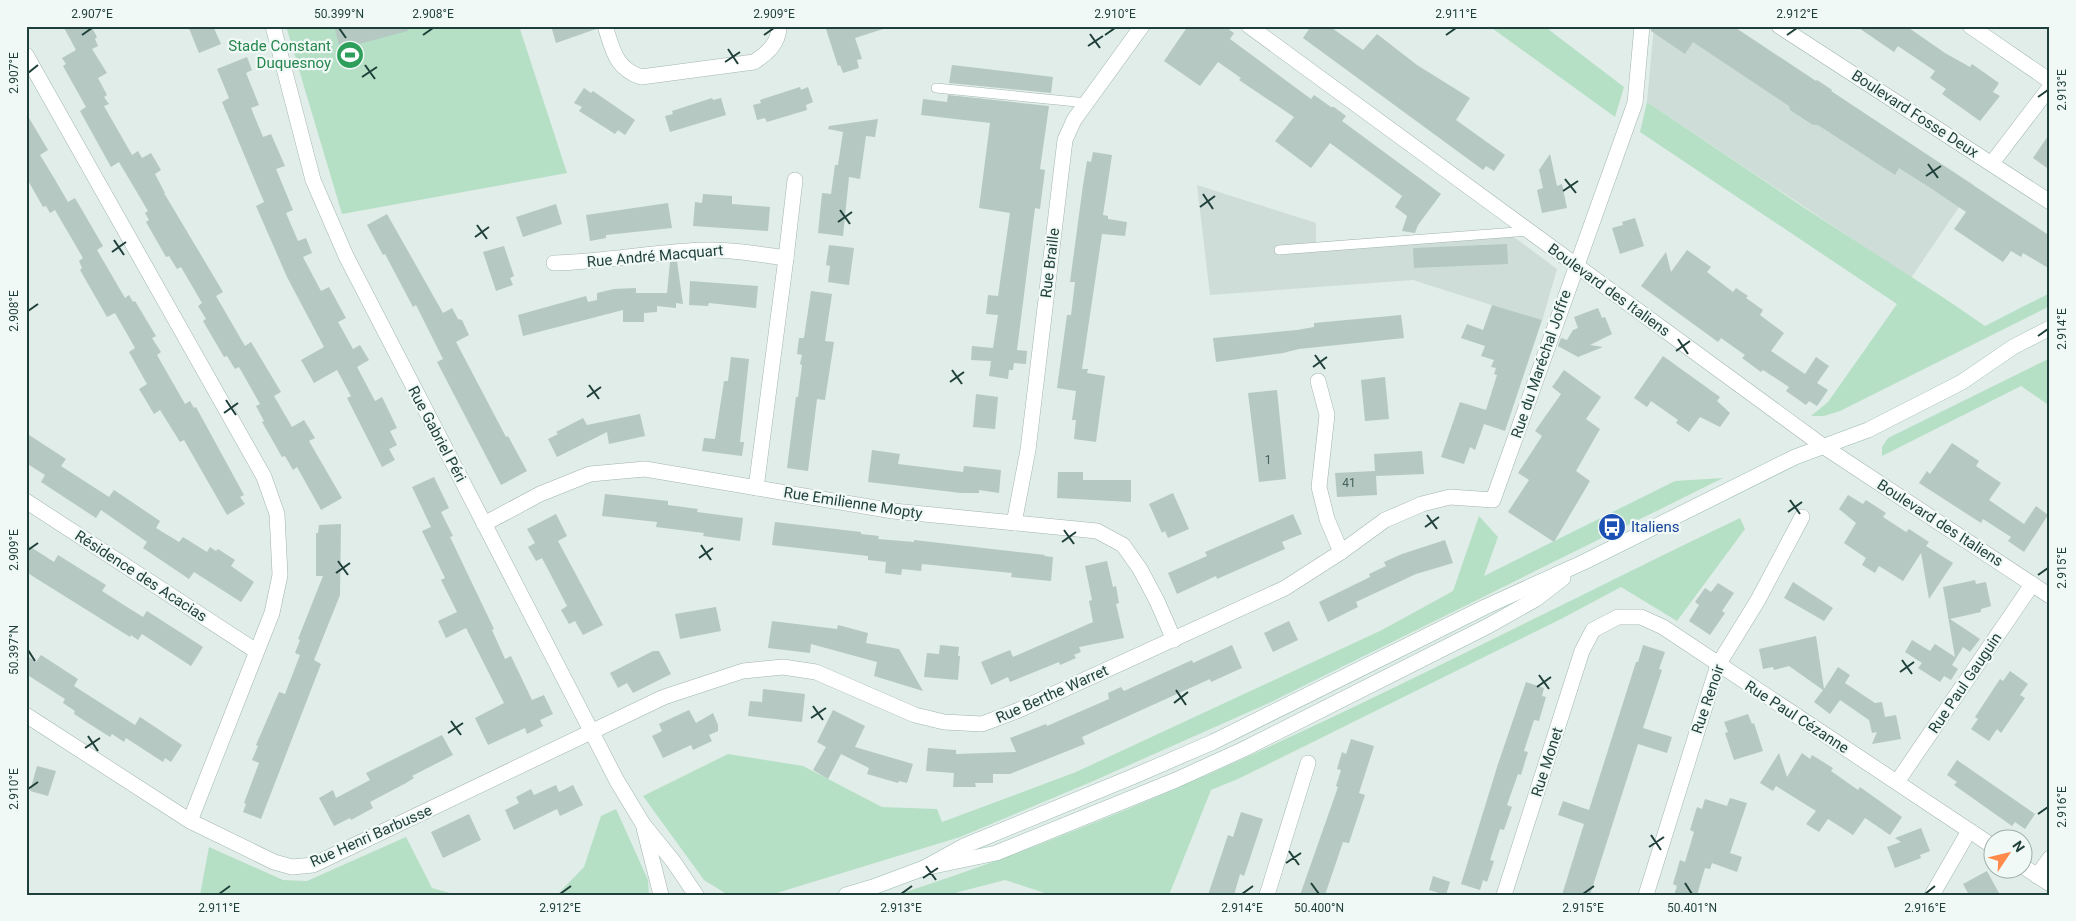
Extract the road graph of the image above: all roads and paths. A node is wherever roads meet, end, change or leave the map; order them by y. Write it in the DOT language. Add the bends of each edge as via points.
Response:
graph roads {
  1 [pos="273,26"];
  2 [pos="606,26"];
  3 [pos="779,26"];
  4 [pos="1142,26"];
  5 [pos="1249,26"];
  6 [pos="1642,26"];
  7 [pos="1779,26"];
  8 [pos="1970,26"];
  9 [pos="26,55"];
  10 [pos="2050,81"];
  11 [pos="2050,86"];
  12 [pos="936,88"];
  13 [pos="1087,103"];
  14 [pos="1992,163"];
  15 [pos="795,180"];
  16 [pos="2050,202"];
  17 [pos="1528,231"];
  18 [pos="1279,250"];
  19 [pos="786,258"];
  20 [pos="554,262"];
  21 [pos="1575,266"];
  22 [pos="2050,328"];
  23 [pos="1318,381"];
  24 [pos="1823,446"];
  25 [pos="756,488"];
  26 [pos="1493,500"];
  27 [pos="26,501"];
  28 [pos="1802,517"];
  29 [pos="1014,523"];
  30 [pos="484,524"];
  31 [pos="1341,552"];
  32 [pos="1584,562"];
  33 [pos="2031,583"];
  34 [pos="2050,596"];
  35 [pos="1593,630"];
  36 [pos="1174,640"];
  37 [pos="256,651"];
  38 [pos="1718,665"];
  39 [pos="26,715"];
  40 [pos="591,733"];
  41 [pos="1308,763"];
  42 [pos="1897,782"];
  43 [pos="190,821"];
  44 [pos="643,824"];
  45 [pos="1970,831"];
  46 [pos="1984,840"];
  47 [pos="2050,858"];
  48 [pos="924,868"];
  49 [pos="2043,880"];
  50 [pos="661,895"];
  51 [pos="696,895"];
  52 [pos="846,895"];
  53 [pos="1267,895"];
  54 [pos="1504,895"];
  55 [pos="1646,895"];
  56 [pos="1932,895"];
  1 -- 30 [label="street, Rue Gabriel Péri" via="313,180 326,211 379,322"];
  2 -- 3 [label="street" via="620,65 641,77 754,62 775,43"];
  4 -- 13 [label="street, Rue Braille"];
  5 -- 17 [label="street, Boulevard des Italiens"];
  6 -- 21 [label="street, Rue du Maréchal Joffre" via="1634,103"];
  7 -- 14 [label="street, Boulevard Fosse Deux"];
  8 -- 10 [label="street"];
  9 -- 37 [label="street" via="264,477 277,514 280,574 272,613"];
  11 -- 14 [label="street"];
  12 -- 13 [label="lane"];
  13 -- 29 [label="street, Rue Braille" via="1065,140 1028,450"];
  14 -- 16 [label="street, Boulevard Fosse Deux"];
  15 -- 19 [label="street"];
  17 -- 18 [label="lane"];
  17 -- 21 [label="street, Boulevard des Italiens"];
  19 -- 20 [label="street, Rue André Macquart" via="735,250"];
  19 -- 25 [label="street"];
  21 -- 24 [label="street, Boulevard des Italiens"];
  21 -- 26 [label="street, Rue du Maréchal Joffre"];
  22 -- 24 [label="street" via="2013,347 1962,382 1868,430"];
  23 -- 31 [label="street" via="1327,415 1319,487 1327,519"];
  24 -- 32 [label="street" via="1794,456"];
  24 -- 33 [label="street, Boulevard des Italiens"];
  25 -- 29 [label="street, Rue Emilienne Mopty" via="893,511"];
  25 -- 30 [label="street, Rue Emilienne Mopty" via="644,469 590,474 540,494"];
  26 -- 31 [label="street, Rue Berthe Warret" via="1450,497 1422,504 1385,520"];
  27 -- 37 [label="street, Résidence des Acacias"];
  28 -- 38 [label="street, Rue Renoir" via="1758,600"];
  29 -- 36 [label="street, Rue Emilienne Mopty" via="1097,531 1123,545 1158,601"];
  30 -- 40 [label="street, Rue Gabriel Péri" via="574,694"];
  31 -- 36 [label="street, Rue Berthe Warret" via="1286,588"];
  32 -- 48 [label="street" via="1485,607 1212,742 964,846"];
  32 -- 48 [label="street" via="1536,599 1244,749 996,853"];
  33 -- 34 [label="street, Boulevard des Italiens"];
  33 -- 42 [label="street, Rue Paul Gauguin"];
  35 -- 38 [label="street, Rue Paul Cézanne" via="1618,617 1641,617 1662,627"];
  35 -- 54 [label="street, Rue Monet" via="1582,651"];
  36 -- 40 [label="street, Rue Berthe Warret" via="982,724 944,722 915,715 816,672 783,667 743,671 673,694"];
  37 -- 43 [label="street"];
  38 -- 42 [label="street, Rue Paul Cézanne"];
  38 -- 55 [label="street, Rue Renoir"];
  39 -- 43 [label="street, Rue Henri Barbusse"];
  40 -- 43 [label="street, Rue Henri Barbusse" via="313,865 292,867 274,862"];
  40 -- 44 [label="street, Rue Gabriel Péri"];
  41 -- 53 [label="street"];
  42 -- 45 [label="street, Rue Paul Cézanne"];
  44 -- 50 [label="street, Rue Gabriel Péri"];
  44 -- 51 [label="street, Rue Gabriel Péri"];
  45 -- 46 [label="street, Rue Paul Cézanne"];
  45 -- 56 [label="street"];
  47 -- 49 [label="street"];
  48 -- 52 [label="street"];
}
